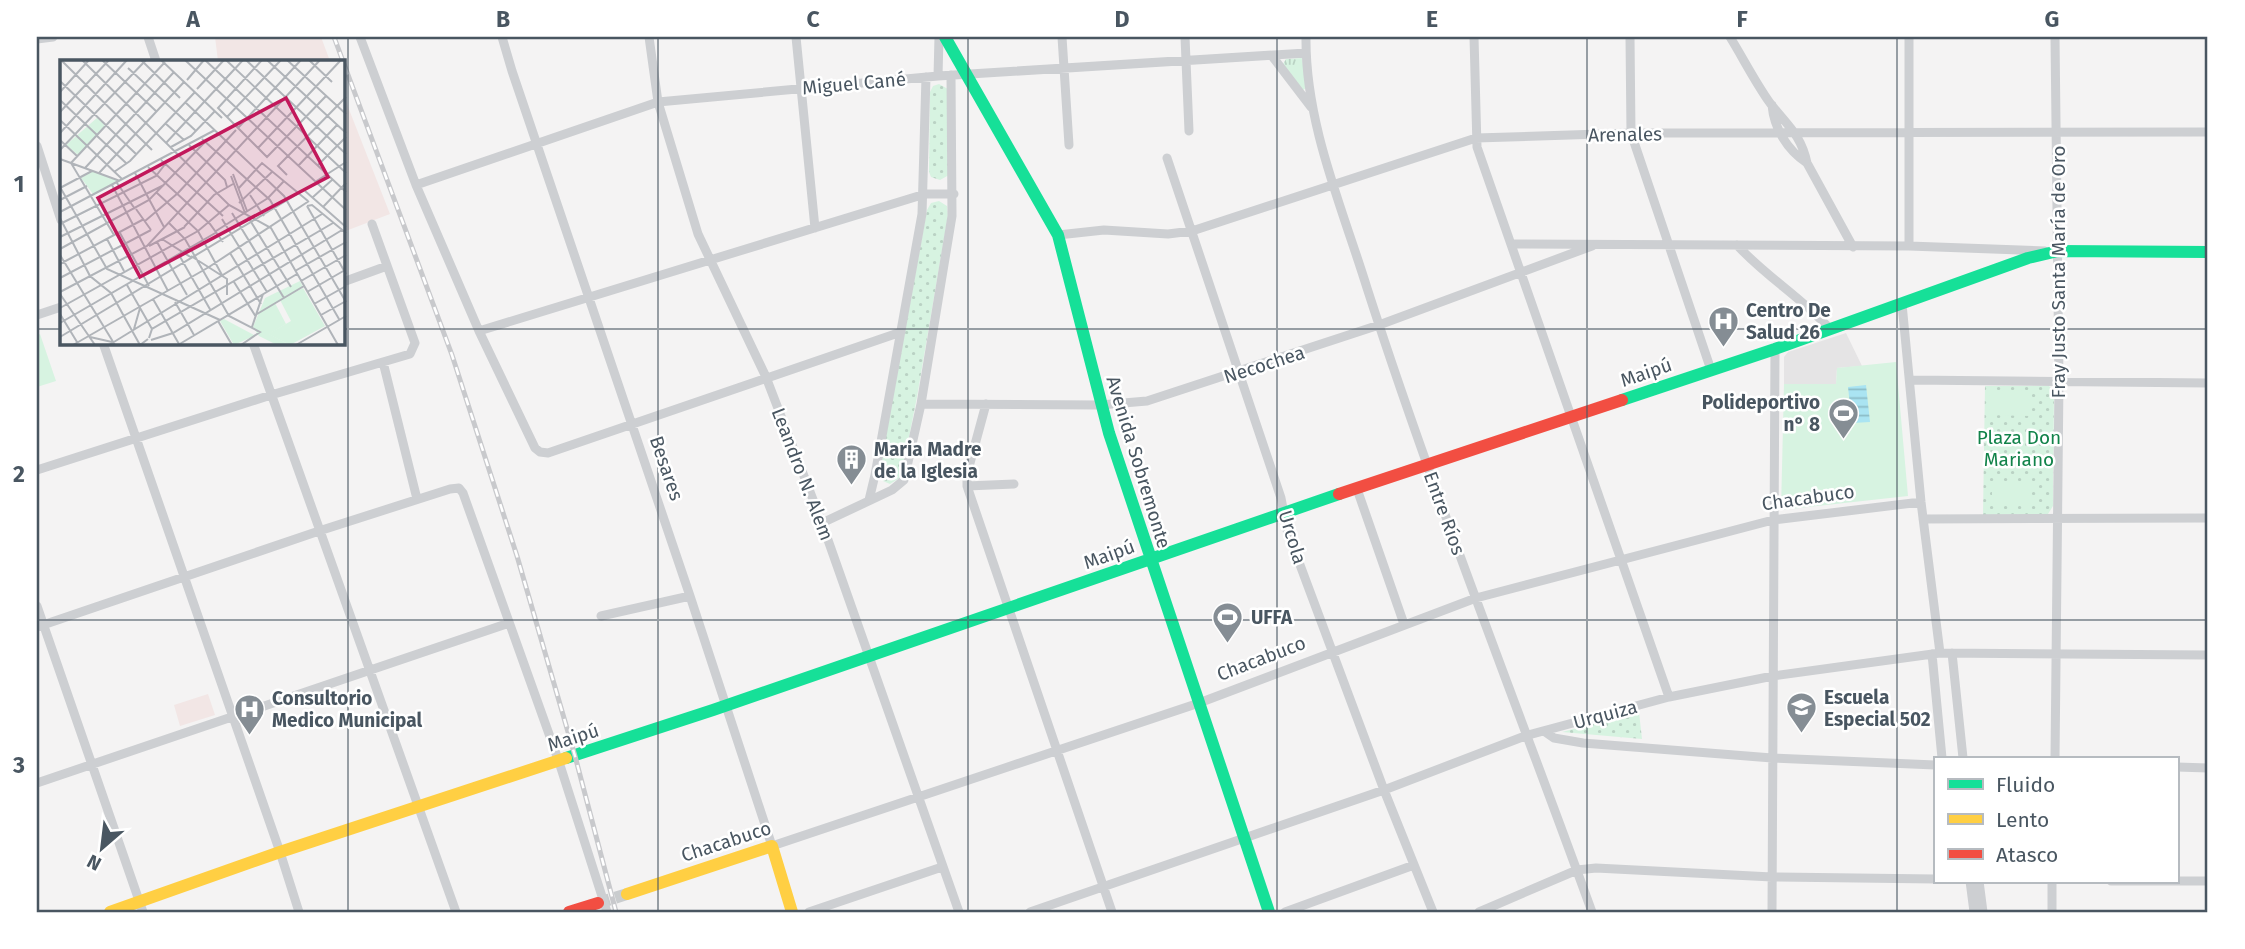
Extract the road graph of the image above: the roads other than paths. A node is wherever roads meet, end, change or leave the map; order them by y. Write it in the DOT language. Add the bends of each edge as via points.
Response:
graph roads {
  1 [pos="53,37"];
  2 [pos="148,37"];
  3 [pos="360,37"];
  4 [pos="502,37"];
  5 [pos="649,37"];
  6 [pos="796,37"];
  7 [pos="939,37"];
  8 [pos="946,37"];
  9 [pos="1062,37"];
  10 [pos="1185,37"];
  11 [pos="1306,37"];
  12 [pos="1474,37"];
  13 [pos="1630,37"];
  14 [pos="1730,37"];
  15 [pos="1909,37"];
  16 [pos="2055,37"];
  17 [pos="37,39"];
  18 [pos="1306,53"];
  19 [pos="1272,56"];
  20 [pos="156,60"];
  21 [pos="1186,61"];
  22 [pos="1064,68"];
  23 [pos="968,74"];
  24 [pos="951,75"];
  25 [pos="938,76"];
  26 [pos="926,77"];
  27 [pos="801,88"];
  28 [pos="658,102"];
  29 [pos="1772,105"];
  30 [pos="1312,110"];
  31 [pos="1189,131"];
  32 [pos="1908,131"];
  33 [pos="2057,132"];
  34 [pos="2208,132"];
  35 [pos="1631,133"];
  36 [pos="1781,134"];
  37 [pos="1796,134"];
  38 [pos="1476,138"];
  39 [pos="538,143"];
  40 [pos="1069,145"];
  41 [pos="37,146"];
  42 [pos="1167,158"];
  43 [pos="39,161"];
  44 [pos="1807,163"];
  45 [pos="1334,184"];
  46 [pos="416,185"];
  47 [pos="925,194"];
  48 [pos="954,194"];
  49 [pos="60,217"];
  50 [pos="372,224"];
  51 [pos="815,228"];
  52 [pos="1192,231"];
  53 [pos="1058,235"];
  54 [pos="1512,244"];
  55 [pos="1668,244"];
  56 [pos="1737,245"];
  57 [pos="1592,246"];
  58 [pos="1909,246"];
  59 [pos="1853,247"];
  60 [pos="2058,251"];
  61 [pos="2208,252"];
  62 [pos="708,260"];
  63 [pos="387,266"];
  64 [pos="1521,274"];
  65 [pos="345,281"];
  66 [pos="590,296"];
  67 [pos="1902,303"];
  68 [pos="60,307"];
  69 [pos="37,315"];
  70 [pos="1379,325"];
  71 [pos="1829,328"];
  72 [pos="479,331"];
  73 [pos="901,332"];
  74 [pos="104,345"];
  75 [pos="254,345"];
  76 [pos="1775,349"];
  77 [pos="383,362"];
  78 [pos="1711,370"];
  79 [pos="1239,372"];
  80 [pos="766,377"];
  81 [pos="1910,380"];
  82 [pos="2059,382"];
  83 [pos="2208,383"];
  84 [pos="271,395"];
  85 [pos="921,404"];
  86 [pos="986,404"];
  87 [pos="1100,405"];
  88 [pos="1571,418"];
  89 [pos="632,424"];
  90 [pos="135,439"];
  91 [pos="1427,464"];
  92 [pos="37,470"];
  93 [pos="875,475"];
  94 [pos="1014,484"];
  95 [pos="967,486"];
  96 [pos="1357,489"];
  97 [pos="891,491"];
  98 [pos="417,499"];
  99 [pos="869,500"];
  100 [pos="1921,502"];
  101 [pos="1285,513"];
  102 [pos="2208,518"];
  103 [pos="1923,519"];
  104 [pos="1773,520"];
  105 [pos="2059,520"];
  106 [pos="822,523"];
  107 [pos="318,531"];
  108 [pos="1621,559"];
  109 [pos="1150,560"];
  110 [pos="185,578"];
  111 [pos="690,596"];
  112 [pos="1476,598"];
  113 [pos="37,606"];
  114 [pos="1009,609"];
  115 [pos="601,616"];
  116 [pos="509,623"];
  117 [pos="1404,624"];
  118 [pos="40,626"];
  119 [pos="1332,650"];
  120 [pos="1952,653"];
  121 [pos="1936,654"];
  122 [pos="2056,654"];
  123 [pos="2208,655"];
  124 [pos="869,657"];
  125 [pos="371,669"];
  126 [pos="1773,676"];
  127 [pos="1669,697"];
  128 [pos="1199,703"];
  129 [pos="725,706"];
  130 [pos="232,718"];
  131 [pos="1544,731"];
  132 [pos="1525,736"];
  133 [pos="1058,750"];
  134 [pos="1942,757"];
  135 [pos="1963,757"];
  136 [pos="2055,757"];
  137 [pos="1772,758"];
  138 [pos="559,762"];
  139 [pos="93,764"];
  140 [pos="1934,765"];
  141 [pos="2178,767"];
  142 [pos="2208,768"];
  143 [pos="37,783"];
  144 [pos="1384,790"];
  145 [pos="918,798"];
  146 [pos="418,806"];
  147 [pos="1245,839"];
  148 [pos="772,846"];
  149 [pos="280,852"];
  150 [pos="1414,865"];
  151 [pos="942,867"];
  152 [pos="1577,870"];
  153 [pos="1772,877"];
  154 [pos="1934,879"];
  155 [pos="2178,881"];
  156 [pos="2208,881"];
  157 [pos="1970,883"];
  158 [pos="1979,883"];
  159 [pos="2052,883"];
  160 [pos="1104,887"];
  161 [pos="627,894"];
  162 [pos="141,907"];
  163 [pos="604,907"];
  164 [pos="110,912"];
  165 [pos="299,912"];
  166 [pos="456,912"];
  167 [pos="569,912"];
  168 [pos="587,912"];
  169 [pos="792,912"];
  170 [pos="809,912"];
  171 [pos="960,912"];
  172 [pos="1030,912"];
  173 [pos="1112,912"];
  174 [pos="1269,912"];
  175 [pos="1285,912"];
  176 [pos="1433,912"];
  177 [pos="1479,912"];
  178 [pos="1592,912"];
  179 [pos="1772,912"];
  180 [pos="1974,912"];
  181 [pos="1983,912"];
  182 [pos="2052,912"];
  1 -- 17 [label="street"];
  2 -- 20 [label="street"];
  3 -- 46 [label="street"];
  4 -- 39 [label="street, Besares"];
  5 -- 28 [label="street, Leandro N. Alem"];
  6 -- 27 [label="street"];
  7 -- 25 [label="street"];
  8 -- 23 [label="street, Avenida Sobremonte"];
  9 -- 22 [label="street"];
  10 -- 21 [label="street"];
  11 -- 18 [label="street, Entre Ríos"];
  12 -- 38 [label="street"];
  13 -- 35 [label="street"];
  14 -- 29 [label="street"];
  15 -- 32 [label="street"];
  16 -- 33 [label="street, Fray Justo Santa María de Oro"];
  18 -- 19 [label="street, Miguel Cané"];
  18 -- 30 [label="street, Entre Ríos"];
  19 -- 21 [label="street, Miguel Cané"];
  19 -- 30 [label="street, Entre Ríos"];
  21 -- 22 [label="street, Miguel Cané"];
  21 -- 31 [label="street"];
  22 -- 23 [label="street, Miguel Cané"];
  22 -- 40 [label="street"];
  23 -- 24 [label="street, Miguel Cané"];
  23 -- 53 [label="street, Avenida Sobremonte"];
  24 -- 25 [label="street, Miguel Cané"];
  24 -- 48 [label="street"];
  25 -- 26 [label="street, Miguel Cané"];
  26 -- 27 [label="street, Miguel Cané"];
  26 -- 47 [label="street"];
  27 -- 28 [label="street, Miguel Cané"];
  27 -- 51 [label="street"];
  28 -- 39 [label="street, Miguel Cané"];
  28 -- 62 [label="street, Leandro N. Alem"];
  29 -- 36 [label="street" via="1773,121"];
  29 -- 37 [label="street"];
  30 -- 45 [label="street, Entre Ríos"];
  32 -- 33 [label="street, Arenales"];
  32 -- 37 [label="street, Arenales"];
  32 -- 58 [label="street"];
  33 -- 34 [label="street, Arenales"];
  33 -- 60 [label="street, Fray Justo Santa María de Oro"];
  35 -- 36 [label="street, Arenales"];
  35 -- 38 [label="street, Arenales"];
  35 -- 55 [label="street"];
  36 -- 37 [label="street, Arenales"];
  36 -- 44 [label="street" via="1795,155"];
  37 -- 44 [label="street"];
  38 -- 45 [label="street, Arenales"];
  38 -- 54 [label="street"];
  39 -- 46 [label="street, Miguel Cané"];
  39 -- 66 [label="street, Besares"];
  41 -- 43 [label="street"];
  42 -- 52 [label="street, Urcola"];
  43 -- 49 [label="street"];
  44 -- 59 [label="street"];
  45 -- 52 [label="street, Arenales"];
  45 -- 70 [label="street, Entre Ríos"];
  46 -- 72 [label="street"];
  47 -- 48 [label="street"];
  47 -- 51 [label="street"];
  47 -- 73 [label="street"];
  48 -- 85 [label="street"];
  50 -- 63 [label="street"];
  51 -- 62 [label="street"];
  52 -- 53 [label="street, Arenales" via="1104,230"];
  52 -- 79 [label="street, Urcola"];
  53 -- 87 [label="street, Avenida Sobremonte"];
  54 -- 57 [label="street, Necochea"];
  54 -- 64 [label="street"];
  55 -- 56 [label="street, Necochea"];
  55 -- 57 [label="street, Necochea"];
  55 -- 78 [label="street"];
  56 -- 59 [label="street, Necochea"];
  56 -- 71 [label="street"];
  57 -- 64 [label="street, Necochea"];
  58 -- 59 [label="street, Necochea"];
  58 -- 60 [label="street, Necochea"];
  60 -- 61 [label="street, Maipú"];
  60 -- 67 [label="street, Maipú"];
  60 -- 82 [label="street, Fray Justo Santa María de Oro"];
  62 -- 66 [label="street"];
  62 -- 80 [label="street, Leandro N. Alem"];
  63 -- 65 [label="street"];
  63 -- 77 [label="street" via="415,342 410,354"];
  64 -- 70 [label="street, Necochea"];
  64 -- 88 [label="street"];
  66 -- 72 [label="street"];
  66 -- 89 [label="street, Besares"];
  67 -- 71 [label="street, Maipú"];
  67 -- 81 [label="street"];
  68 -- 69 [label="street"];
  70 -- 79 [label="street, Necochea"];
  70 -- 91 [label="street, Entre Ríos"];
  71 -- 76 [label="street, Maipú"];
  72 -- 89 [label="street" via="540,452"];
  73 -- 80 [label="street"];
  73 -- 93 [label="street"];
  74 -- 90 [label="street"];
  75 -- 84 [label="street"];
  76 -- 78 [label="street, Maipú"];
  76 -- 104 [label="street"];
  77 -- 84 [label="street"];
  77 -- 98 [label="street"];
  78 -- 88 [label="street, Maipú"];
  79 -- 87 [label="street, Necochea" via="1147,401"];
  79 -- 101 [label="street, Urcola"];
  80 -- 89 [label="street"];
  80 -- 106 [label="street, Leandro N. Alem"];
  81 -- 82 [label="street"];
  81 -- 100 [label="street"];
  82 -- 83 [label="street"];
  82 -- 105 [label="street, Fray Justo Santa María de Oro"];
  84 -- 90 [label="street"];
  84 -- 107 [label="street"];
  85 -- 86 [label="street, Necochea"];
  85 -- 97 [label="street" via="904,480"];
  86 -- 87 [label="street, Necochea"];
  86 -- 95 [label="street"];
  87 -- 109 [label="street, Avenida Sobremonte"];
  88 -- 91 [label="street, Maipú"];
  88 -- 108 [label="street"];
  89 -- 111 [label="street, Besares"];
  90 -- 92 [label="street"];
  90 -- 110 [label="street"];
  91 -- 96 [label="street, Maipú"];
  91 -- 112 [label="street, Entre Ríos"];
  93 -- 97 [label="street"];
  93 -- 99 [label="street"];
  94 -- 95 [label="street"];
  95 -- 114 [label="street"];
  96 -- 101 [label="street, Maipú"];
  96 -- 117 [label="street"];
  97 -- 99 [label="street"];
  98 -- 107 [label="street"];
  98 -- 116 [label="street" via="459,488 463,493"];
  99 -- 106 [label="street"];
  100 -- 103 [label="street"];
  100 -- 104 [label="street, Chacabuco"];
  101 -- 109 [label="street, Maipú"];
  101 -- 119 [label="street, Urcola" via="1287,530"];
  102 -- 105 [label="street"];
  103 -- 105 [label="street"];
  103 -- 121 [label="street"];
  104 -- 108 [label="street, Chacabuco"];
  104 -- 126 [label="street"];
  105 -- 122 [label="street, Fray Justo Santa María de Oro"];
  106 -- 124 [label="street, Leandro N. Alem"];
  107 -- 110 [label="street"];
  107 -- 125 [label="street"];
  108 -- 112 [label="street, Chacabuco"];
  108 -- 127 [label="street"];
  109 -- 114 [label="street, Maipú"];
  109 -- 128 [label="street, Avenida Sobremonte"];
  110 -- 118 [label="street"];
  110 -- 130 [label="street"];
  111 -- 115 [label="street"];
  111 -- 129 [label="street, Besares"];
  112 -- 117 [label="street, Chacabuco"];
  112 -- 132 [label="street, Entre Ríos"];
  113 -- 118 [label="street"];
  114 -- 124 [label="street, Maipú"];
  114 -- 133 [label="street"];
  116 -- 125 [label="street"];
  116 -- 138 [label="street"];
  117 -- 119 [label="street, Chacabuco"];
  118 -- 139 [label="street"];
  119 -- 128 [label="street, Chacabuco"];
  119 -- 144 [label="street, Urcola"];
  120 -- 121 [label="street, Urquiza"];
  120 -- 122 [label="street, Urquiza"];
  120 -- 135 [label="street"];
  121 -- 126 [label="street, Urquiza"];
  121 -- 134 [label="street"];
  122 -- 123 [label="street, Urquiza"];
  122 -- 136 [label="street, Fray Justo Santa María de Oro"];
  124 -- 129 [label="street, Maipú"];
  124 -- 145 [label="street, Leandro N. Alem"];
  125 -- 130 [label="street"];
  125 -- 146 [label="street"];
  126 -- 127 [label="street, Urquiza"];
  126 -- 137 [label="street"];
  127 -- 131 [label="street, Urquiza"];
  128 -- 133 [label="street, Chacabuco"];
  128 -- 147 [label="street, Avenida Sobremonte"];
  129 -- 138 [label="street, Maipú"];
  129 -- 148 [label="street, Besares"];
  130 -- 139 [label="street"];
  130 -- 149 [label="street"];
  131 -- 132 [label="street, Urquiza"];
  131 -- 137 [label="street" via="1554,738 1583,743"];
  132 -- 144 [label="street, Urquiza"];
  132 -- 152 [label="street, Entre Ríos"];
  133 -- 145 [label="street, Chacabuco"];
  133 -- 160 [label="street"];
  137 -- 140 [label="street"];
  137 -- 153 [label="street"];
  138 -- 146 [label="street, Maipú"];
  138 -- 163 [label="street"];
  139 -- 143 [label="street"];
  139 -- 162 [label="street"];
  141 -- 142 [label="street"];
  144 -- 147 [label="street, Urquiza"];
  144 -- 150 [label="street, Urcola"];
  145 -- 148 [label="street, Chacabuco"];
  145 -- 151 [label="street, Leandro N. Alem"];
  146 -- 149 [label="street, Maipú"];
  146 -- 166 [label="street"];
  147 -- 160 [label="street, Urquiza"];
  147 -- 174 [label="street, Avenida Sobremonte"];
  148 -- 161 [label="street, Chacabuco"];
  148 -- 169 [label="street, Besares"];
  149 -- 162 [label="street, Maipú"];
  149 -- 165 [label="street"];
  150 -- 175 [label="street"];
  150 -- 176 [label="street, Urcola"];
  151 -- 170 [label="street"];
  151 -- 171 [label="street, Leandro N. Alem"];
  152 -- 153 [label="street"];
  152 -- 177 [label="street"];
  152 -- 178 [label="street, Entre Ríos"];
  153 -- 154 [label="street"];
  153 -- 179 [label="street"];
  155 -- 156 [label="street"];
  157 -- 180 [label="street"];
  158 -- 181 [label="street"];
  159 -- 182 [label="street"];
  160 -- 172 [label="street, Urquiza"];
  160 -- 173 [label="street"];
  162 -- 164 [label="street, Maipú"];
  163 -- 167 [label="street"];
  163 -- 168 [label="street"];
}
